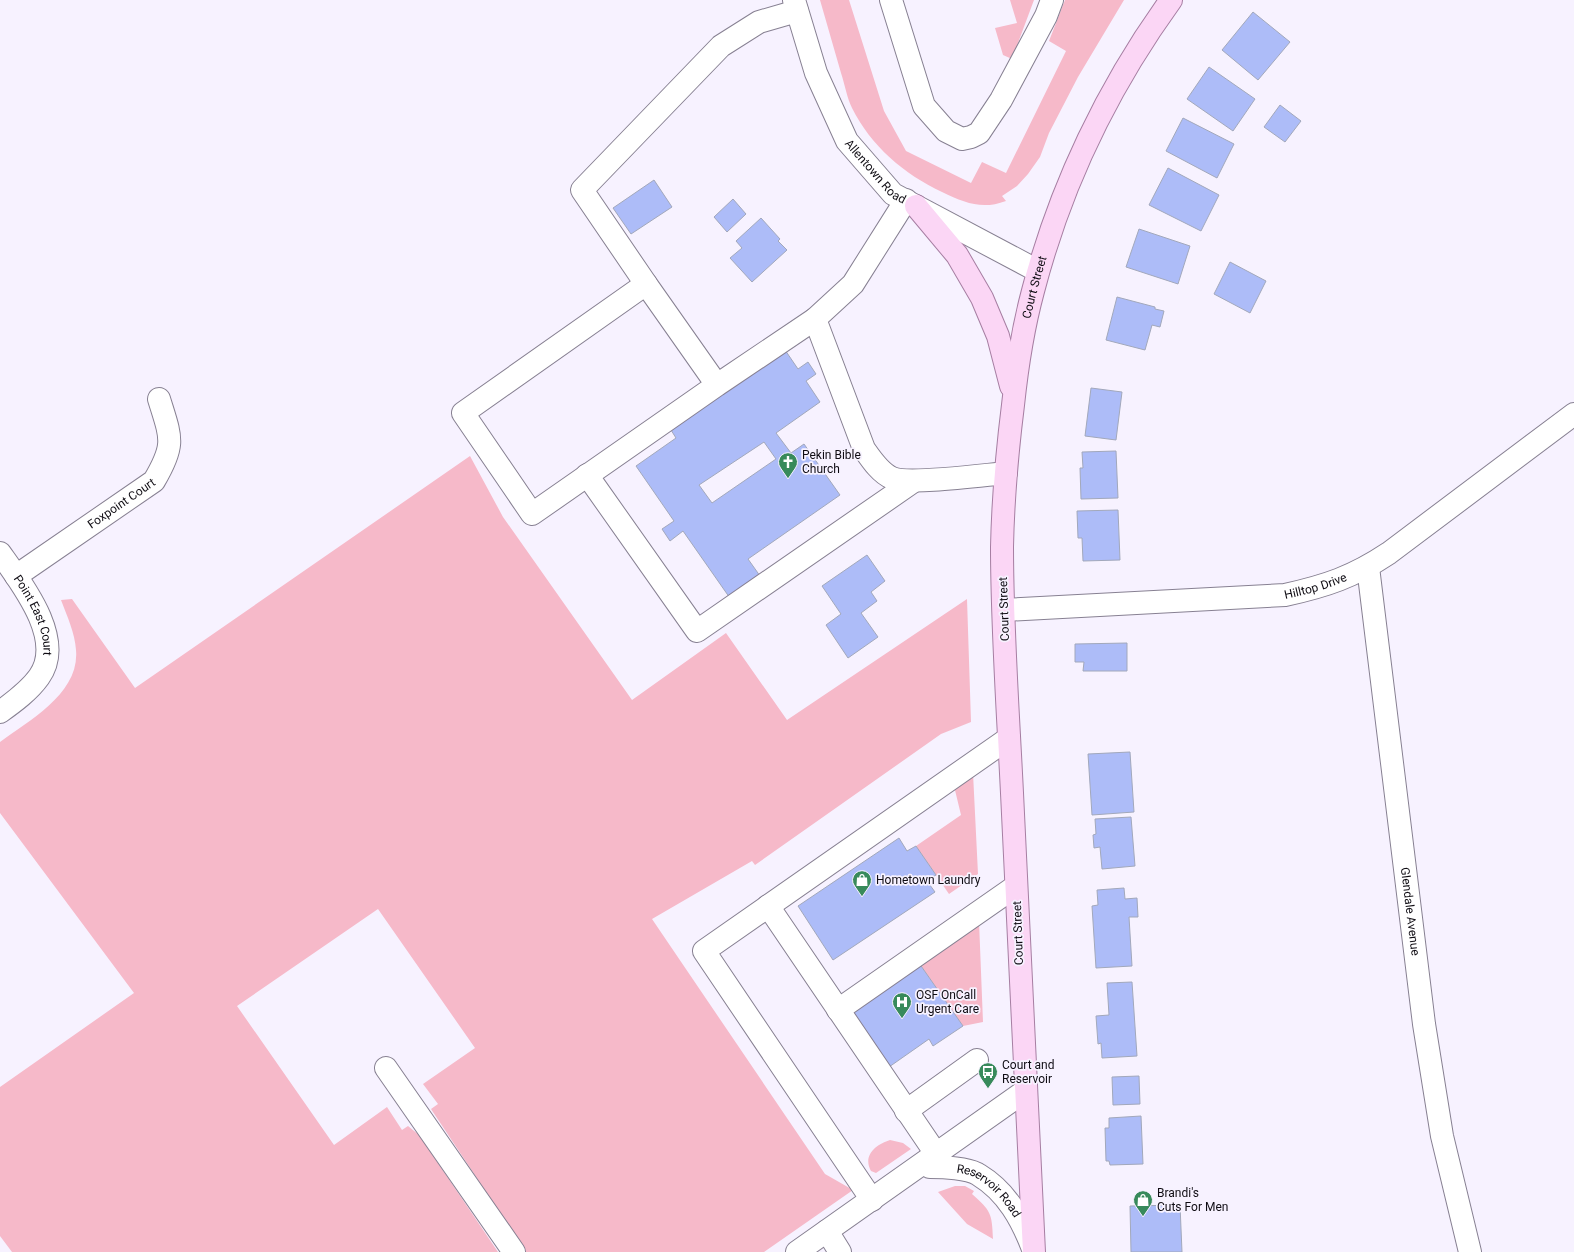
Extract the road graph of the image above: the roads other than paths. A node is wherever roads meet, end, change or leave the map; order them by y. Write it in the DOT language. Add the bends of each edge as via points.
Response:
graph roads {
  1 [pos="891,0"];
  2 [pos="1052,0"];
  3 [pos="1171,0"];
  4 [pos="795,6"];
  5 [pos="911,203"];
  6 [pos="1038,271"];
  7 [pos="646,284"];
  8 [pos="815,319"];
  9 [pos="717,385"];
  10 [pos="1014,397"];
  11 [pos="159,399"];
  12 [pos="1574,414"];
  13 [pos="1006,473"];
  14 [pos="587,475"];
  15 [pos="914,480"];
  16 [pos="0,553"];
  17 [pos="1368,567"];
  18 [pos="16,576"];
  19 [pos="1004,610"];
  20 [pos="0,712"];
  21 [pos="1009,738"];
  22 [pos="1016,886"];
  23 [pos="768,906"];
  24 [pos="838,1010"];
  25 [pos="977,1060"];
  26 [pos="386,1068"];
  27 [pos="1025,1091"];
  28 [pos="906,1110"];
  29 [pos="940,1161"];
  30 [pos="872,1200"];
  31 [pos="827,1231"];
  32 [pos="514,1252"];
  33 [pos="797,1252"];
  34 [pos="840,1252"];
  35 [pos="1033,1252"];
  36 [pos="1470,1252"];
  1 -- 2 [label="street" via="924,106 946,131 962,139 979,133 1001,100"];
  3 -- 6 [label="main road, Court Street" via="1133,56 1102,113 1070,181"];
  4 -- 5 [label="street, Allentown Road" via="816,73 847,141 893,194"];
  4 -- 7 [label="street" via="760,22 721,46 582,190"];
  5 -- 6 [label="street, Allentown Road"];
  5 -- 8 [label="street" via="853,284"];
  5 -- 10 [label="main road" via="957,255 982,298 998,336"];
  6 -- 10 [label="main road, Court Street"];
  7 -- 9 [label="street"];
  7 -- 14 [label="street" via="463,413 532,514"];
  8 -- 9 [label="street"];
  8 -- 15 [label="street" via="864,449 875,464 892,478"];
  9 -- 14 [label="street"];
  10 -- 13 [label="main road, Court Street"];
  11 -- 18 [label="street, Foxpoint Court" via="171,439 166,461 154,481"];
  12 -- 17 [label="street, Hilltop Drive"];
  13 -- 15 [label="street"];
  13 -- 19 [label="main road, Court Street" via="1002,548"];
  14 -- 15 [label="street" via="697,631"];
  16 -- 18 [label="street, Point East Court"];
  17 -- 19 [label="street, Hilltop Drive" via="1348,578 1285,595"];
  17 -- 36 [label="street, Glendale Avenue" via="1424,1024 1442,1136"];
  18 -- 20 [label="street, Point East Court" via="42,624 48,640 48,653 40,677"];
  19 -- 21 [label="main road, Court Street"];
  21 -- 22 [label="main road, Court Street"];
  21 -- 23 [label="street"];
  22 -- 24 [label="street"];
  22 -- 27 [label="main road, Court Street"];
  23 -- 24 [label="street"];
  23 -- 30 [label="street" via="704,951"];
  24 -- 28 [label="street"];
  25 -- 28 [label="street"];
  26 -- 32 [label="street"];
  27 -- 29 [label="street"];
  27 -- 35 [label="main road, Court Street"];
  28 -- 29 [label="street"];
  29 -- 30 [label="street, Reservoir Road" via="917,1167"];
  29 -- 35 [label="street, Reservoir Road" via="978,1174 1003,1194 1025,1229"];
  30 -- 31 [label="street, Reservoir Road"];
  31 -- 33 [label="street, Reservoir Road"];
  31 -- 34 [label="street"];
}
